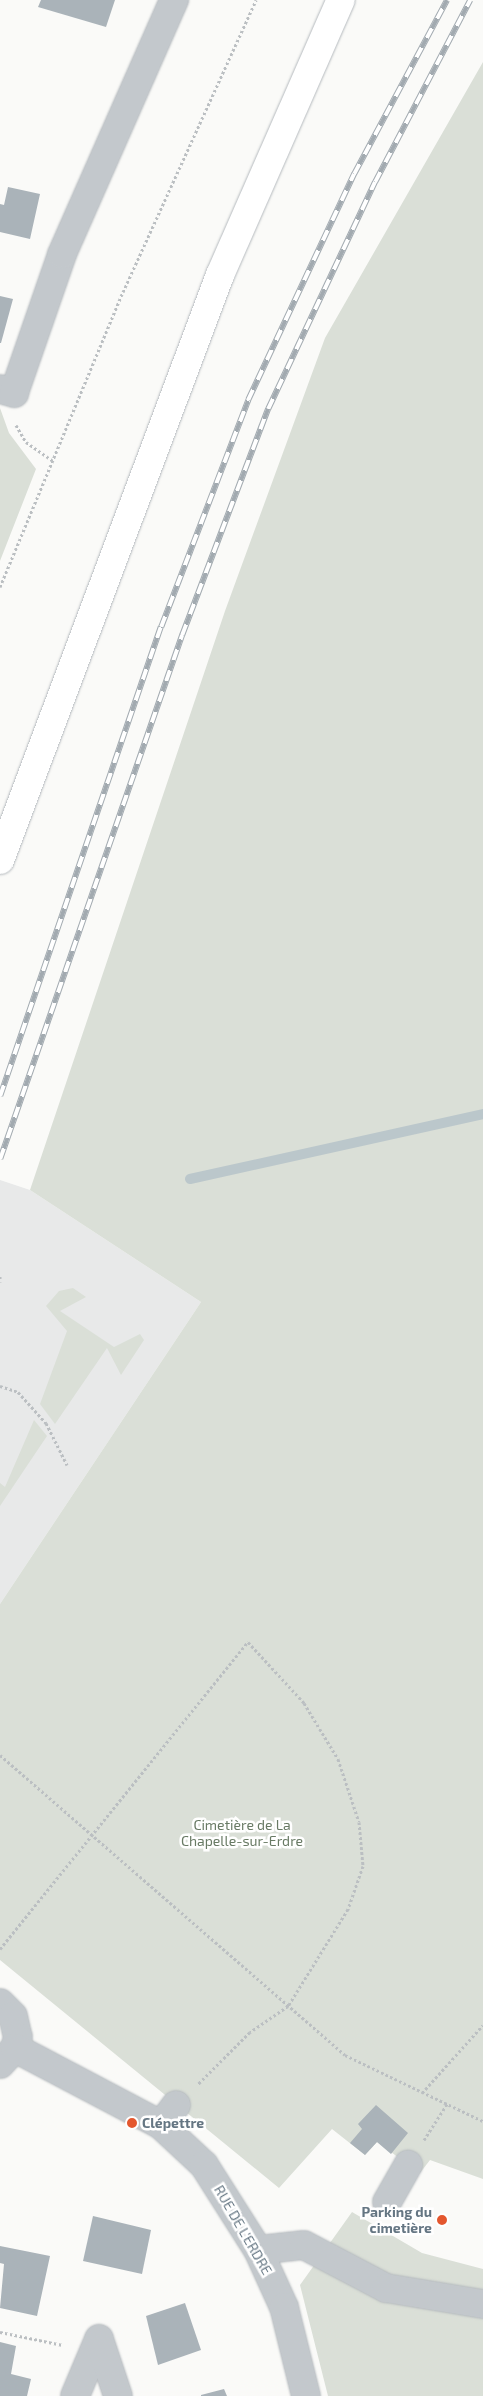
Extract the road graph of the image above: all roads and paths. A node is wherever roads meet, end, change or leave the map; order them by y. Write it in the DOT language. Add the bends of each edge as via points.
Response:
graph roads {
  1 [pos="174,0"];
  2 [pos="256,0"];
  3 [pos="341,0"];
  4 [pos="7,391"];
  5 [pos="52,460"];
  6 [pos="0,587"];
  7 [pos="0,860"];
  8 [pos="0,1276"];
  9 [pos="0,1282"];
  10 [pos="0,1386"];
  11 [pos="67,1465"];
  12 [pos="0,1755"];
  13 [pos="93,1836"];
  14 [pos="0,1949"];
  15 [pos="0,2003"];
  16 [pos="288,2006"];
  17 [pos="483,2025"];
  18 [pos="8,2056"];
  19 [pos="422,2094"];
  20 [pos="447,2104"];
  21 [pos="169,2115"];
  22 [pos="483,2121"];
  23 [pos="408,2165"];
  24 [pos="387,2202"];
  25 [pos="258,2250"];
  26 [pos="483,2304"];
  27 [pos="0,2332"];
  28 [pos="96,2352"];
  29 [pos="75,2396"];
  30 [pos="118,2396"];
  31 [pos="306,2396"];
  1 -- 4 [label="street" via="62,254"];
  2 -- 5 [label="path"];
  3 -- 7 [label="main road" via="220,276"];
  4 -- 5 [label="path" via="13,420 26,442"];
  5 -- 6 [label="path"];
  8 -- 9 [label="path"];
  10 -- 11 [label="path" via="18,1392 46,1422"];
  12 -- 13 [label="path"];
  13 -- 14 [label="path"];
  13 -- 16 [label="path"];
  13 -- 16 [label="path" via="248,1642 309,1711 338,1759 359,1822 363,1866 348,1909"];
  15 -- 18 [label="street" via="18,2026"];
  16 -- 19 [label="path" via="345,2055"];
  16 -- 21 [label="path" via="250,2032"];
  17 -- 19 [label="path"];
  18 -- 21 [label="street, RUE DE L'ERDRE"];
  19 -- 20 [label="path"];
  20 -- 22 [label="path"];
  20 -- 23 [label="path"];
  21 -- 25 [label="street, RUE DE L'ERDRE"];
  23 -- 24 [label="street"];
  25 -- 26 [label="street" via="304,2245 386,2288"];
  25 -- 31 [label="street, RUE DE L'ERDRE" via="284,2307"];
  27 -- 28 [label="path"];
  28 -- 29 [label="street"];
  28 -- 30 [label="street" via="98,2340"];
}
